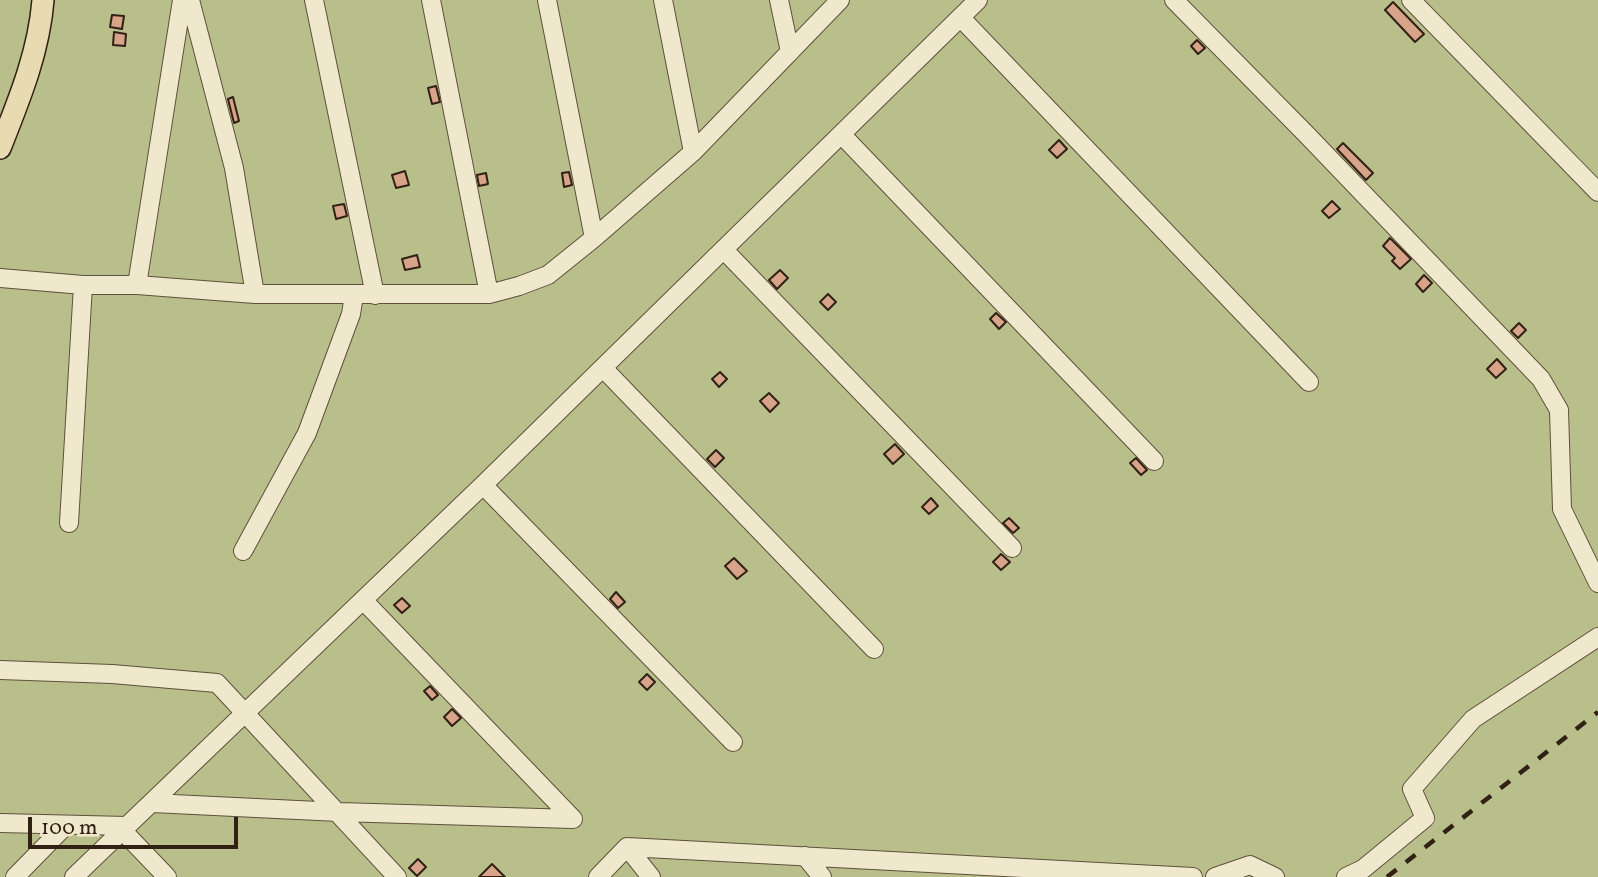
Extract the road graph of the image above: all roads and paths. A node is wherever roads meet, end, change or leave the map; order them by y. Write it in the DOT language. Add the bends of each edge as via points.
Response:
graph roads {
  1 [pos="43,0"];
  2 [pos="182,0"];
  3 [pos="190,0"];
  4 [pos="314,0"];
  5 [pos="431,0"];
  6 [pos="547,0"];
  7 [pos="663,0"];
  8 [pos="779,0"];
  9 [pos="840,0"];
  10 [pos="978,0"];
  11 [pos="1174,0"];
  12 [pos="1411,0"];
  13 [pos="961,18"];
  14 [pos="790,52"];
  15 [pos="842,135"];
  16 [pos="0,148"];
  17 [pos="693,152"];
  18 [pos="1598,192"];
  19 [pos="594,238"];
  20 [pos="724,250"];
  21 [pos="0,278"];
  22 [pos="83,285"];
  23 [pos="137,285"];
  24 [pos="255,294"];
  25 [pos="489,294"];
  26 [pos="354,295"];
  27 [pos="375,295"];
  28 [pos="603,368"];
  29 [pos="1309,382"];
  30 [pos="1153,461"];
  31 [pos="483,485"];
  32 [pos="69,523"];
  33 [pos="1012,548"];
  34 [pos="243,551"];
  35 [pos="1598,583"];
  36 [pos="363,600"];
  37 [pos="1598,637"];
  38 [pos="874,649"];
  39 [pos="0,670"];
  40 [pos="244,714"];
  41 [pos="733,742"];
  42 [pos="152,803"];
  43 [pos="339,813"];
  44 [pos="0,823"];
  45 [pos="66,825"];
  46 [pos="125,828"];
  47 [pos="627,847"];
  48 [pos="805,856"];
  49 [pos="965,871"];
  50 [pos="15,877"];
  51 [pos="74,877"];
  52 [pos="167,877"];
  53 [pos="397,877"];
  54 [pos="598,877"];
  55 [pos="651,877"];
  56 [pos="822,877"];
  57 [pos="1193,877"];
  58 [pos="1215,877"];
  59 [pos="1275,877"];
  60 [pos="1346,877"];
  1 -- 16 [label="main road" via="26,83"];
  2 -- 23 [label="lane"];
  3 -- 24 [label="lane" via="234,168"];
  4 -- 27 [label="lane"];
  5 -- 25 [label="lane"];
  6 -- 19 [label="lane"];
  7 -- 17 [label="lane"];
  8 -- 14 [label="lane"];
  9 -- 14 [label="lane"];
  10 -- 13 [label="lane"];
  11 -- 35 [label="lane" via="1541,379 1559,410 1562,509"];
  12 -- 18 [label="lane"];
  13 -- 15 [label="lane"];
  13 -- 29 [label="lane"];
  14 -- 17 [label="lane"];
  15 -- 20 [label="lane"];
  15 -- 30 [label="lane"];
  17 -- 19 [label="lane"];
  19 -- 25 [label="lane" via="548,275"];
  20 -- 28 [label="lane"];
  20 -- 33 [label="lane"];
  21 -- 22 [label="lane"];
  22 -- 23 [label="lane"];
  22 -- 32 [label="lane"];
  23 -- 24 [label="lane"];
  24 -- 26 [label="lane"];
  25 -- 27 [label="lane"];
  26 -- 27 [label="lane"];
  26 -- 34 [label="lane" via="307,433"];
  28 -- 31 [label="lane"];
  28 -- 38 [label="lane"];
  31 -- 36 [label="lane"];
  31 -- 41 [label="lane"];
  36 -- 40 [label="lane"];
  36 -- 43 [label="lane" via="573,819"];
  37 -- 60 [label="lane" via="1473,719 1412,789 1425,818 1363,869"];
  39 -- 40 [label="lane" via="217,683"];
  40 -- 42 [label="lane"];
  40 -- 43 [label="lane"];
  42 -- 43 [label="lane"];
  42 -- 46 [label="lane"];
  43 -- 53 [label="lane"];
  44 -- 45 [label="lane"];
  45 -- 46 [label="lane"];
  45 -- 50 [label="lane"];
  46 -- 51 [label="lane"];
  46 -- 52 [label="lane"];
  47 -- 48 [label="lane"];
  47 -- 54 [label="lane"];
  47 -- 55 [label="lane"];
  48 -- 49 [label="lane"];
  48 -- 56 [label="lane"];
  49 -- 57 [label="lane"];
  58 -- 59 [label="lane" via="1250,864"];
}
